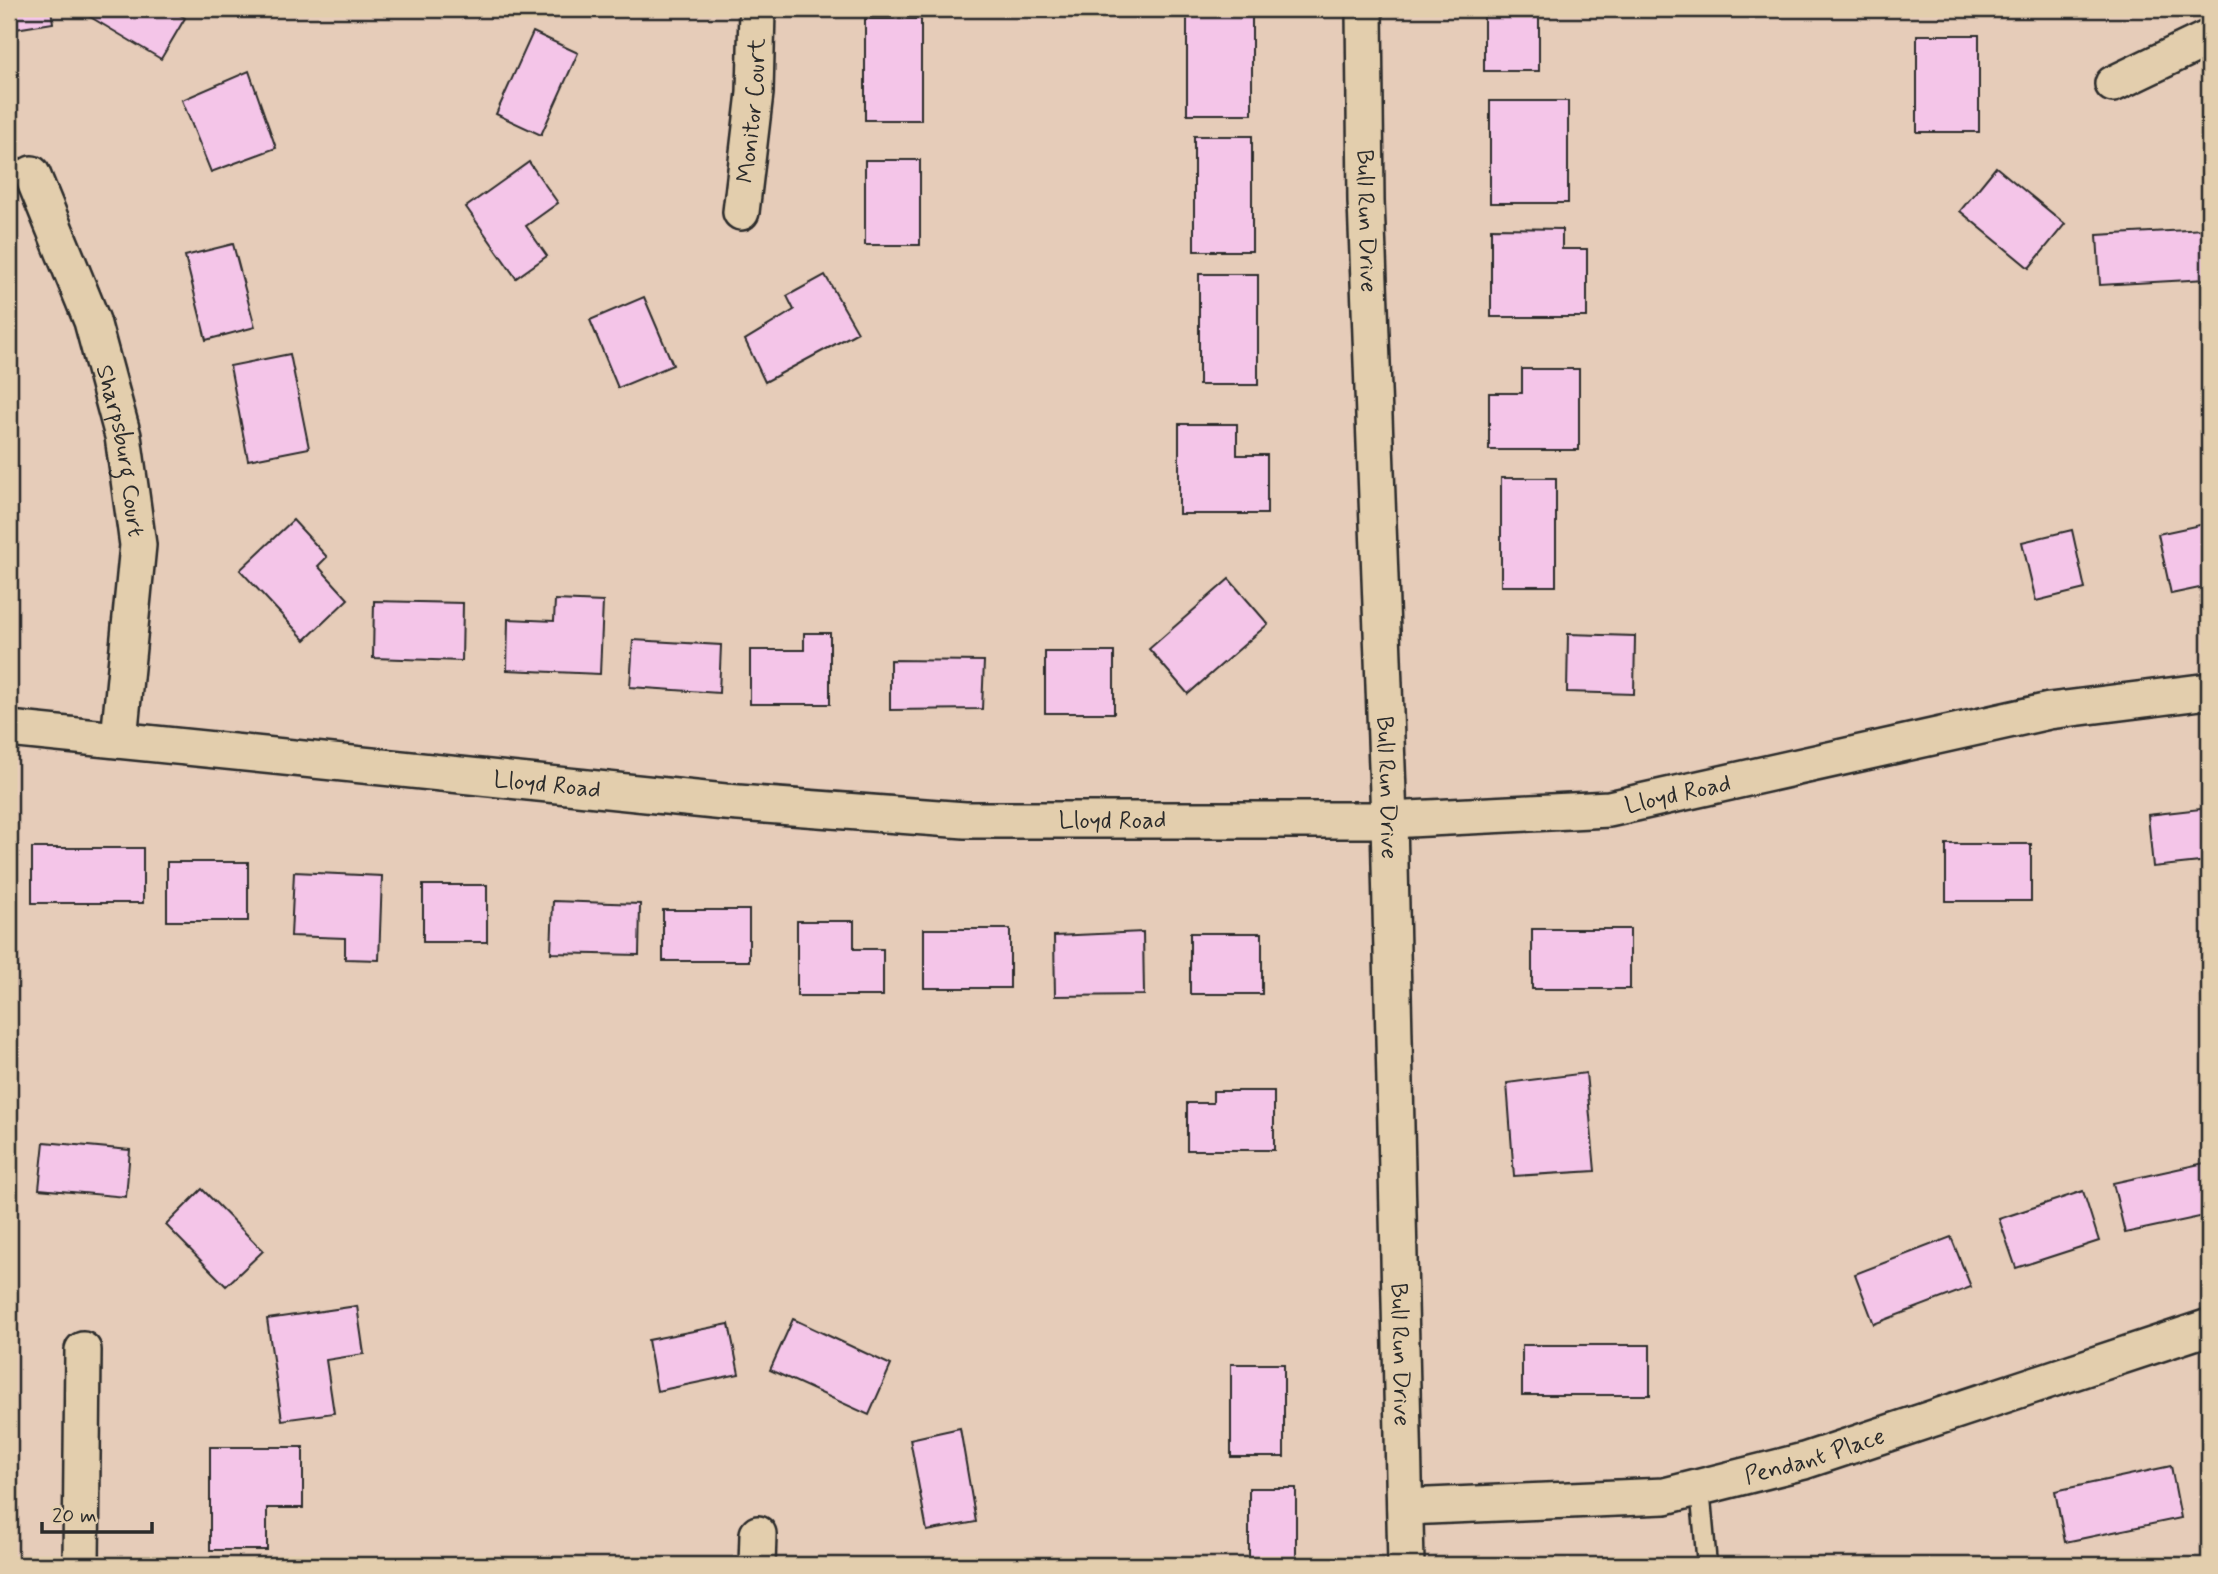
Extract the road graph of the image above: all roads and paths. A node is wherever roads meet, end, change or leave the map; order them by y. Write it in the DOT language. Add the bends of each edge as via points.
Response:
graph roads {
  1 [pos="757,9"];
  2 [pos="1364,9"];
  3 [pos="2209,38"];
  4 [pos="2113,84"];
  5 [pos="32,174"];
  6 [pos="741,212"];
  7 [pos="2209,691"];
  8 [pos="9,729"];
  9 [pos="119,739"];
  10 [pos="1389,820"];
  11 [pos="2209,1327"];
  12 [pos="83,1350"];
  13 [pos="1700,1488"];
  14 [pos="1405,1507"];
  15 [pos="81,1565"];
  16 [pos="1406,1565"];
  17 [pos="1707,1565"];
  1 -- 6 [label="street, Monitor Court" via="755,93"];
  2 -- 10 [label="street, Bull Run Drive" via="1366,201"];
  3 -- 4 [label="street"];
  5 -- 9 [label="street, Sharpsburg Court" via="92,321 123,436 138,545"];
  7 -- 10 [label="street, Lloyd Road" via="2049,711 1609,809"];
  8 -- 9 [label="street, Lloyd Road"];
  9 -- 10 [label="street, Lloyd Road" via="724,802 965,820"];
  10 -- 14 [label="street, Bull Run Drive"];
  11 -- 13 [label="street, Pendant Place" via="1804,1461"];
  12 -- 15 [label="street"];
  13 -- 14 [label="street, Pendant Place" via="1665,1496"];
  13 -- 17 [label="lane"];
  14 -- 16 [label="street, Bull Run Drive"];
}
